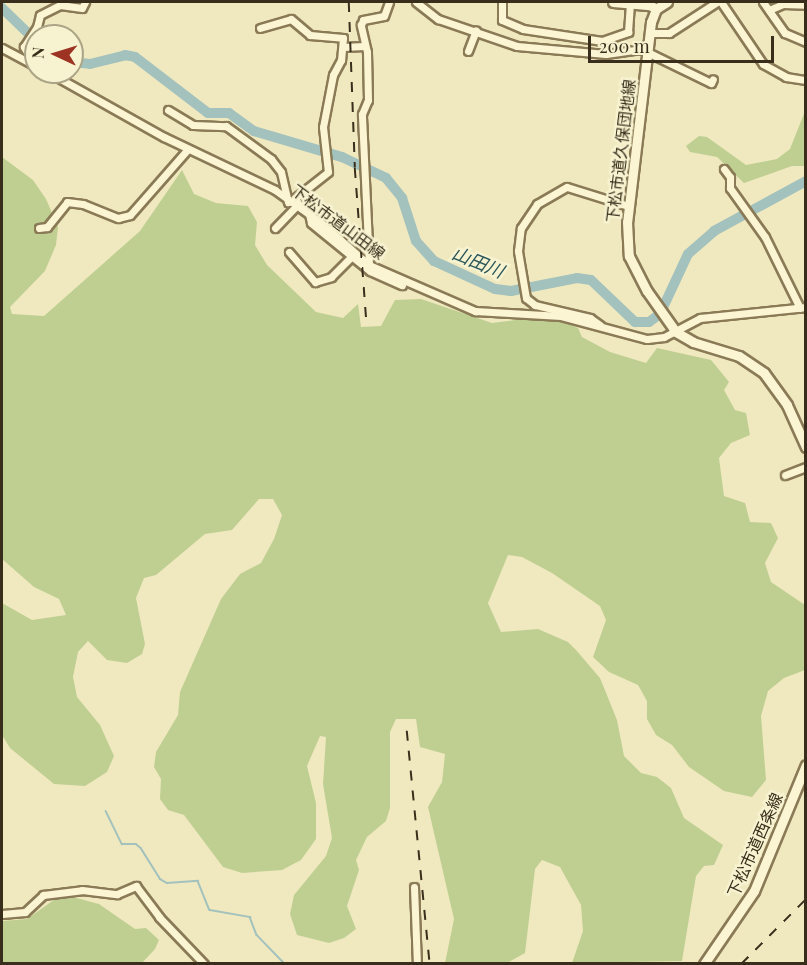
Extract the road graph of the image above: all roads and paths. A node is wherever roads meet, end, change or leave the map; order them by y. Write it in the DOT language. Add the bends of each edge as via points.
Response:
graph roads {
  1 [pos="85,2"];
  2 [pos="389,2"];
  3 [pos="416,2"];
  4 [pos="502,2"];
  5 [pos="613,2"];
  6 [pos="667,2"];
  7 [pos="719,2"];
  8 [pos="764,2"];
  9 [pos="630,3"];
  10 [pos="806,5"];
  11 [pos="656,9"];
  12 [pos="769,10"];
  13 [pos="37,24"];
  14 [pos="260,28"];
  15 [pos="476,30"];
  16 [pos="650,33"];
  17 [pos="806,42"];
  18 [pos="364,45"];
  19 [pos="343,47"];
  20 [pos="2,48"];
  21 [pos="468,51"];
  22 [pos="648,51"];
  23 [pos="24,60"];
  24 [pos="713,79"];
  25 [pos="806,80"];
  26 [pos="70,84"];
  27 [pos="168,110"];
  28 [pos="188,149"];
  29 [pos="724,169"];
  30 [pos="291,204"];
  31 [pos="628,206"];
  32 [pos="309,216"];
  33 [pos="39,228"];
  34 [pos="274,228"];
  35 [pos="289,252"];
  36 [pos="352,256"];
  37 [pos="369,265"];
  38 [pos="417,287"];
  39 [pos="803,308"];
  40 [pos="602,327"];
  41 [pos="676,332"];
  42 [pos="806,447"];
  43 [pos="806,467"];
  44 [pos="785,475"];
  45 [pos="806,765"];
  46 [pos="414,887"];
  47 [pos="2,914"];
  48 [pos="204,963"];
  49 [pos="417,963"];
  50 [pos="704,963"];
  1 -- 13 [label="street" via="82,8 60,5 42,13"];
  2 -- 18 [label="street" via="380,19 363,20"];
  3 -- 15 [label="street" via="438,19"];
  4 -- 9 [label="street" via="502,20 523,29 602,41 628,32"];
  5 -- 9 [label="street"];
  6 -- 11 [label="street"];
  7 -- 16 [label="street" via="669,33"];
  7 -- 25 [label="street" via="763,64 786,77"];
  8 -- 12 [label="street"];
  9 -- 11 [label="street"];
  10 -- 12 [label="street" via="783,4"];
  11 -- 16 [label="street, 下松市道久保団地線"];
  12 -- 17 [label="street" via="785,33"];
  14 -- 19 [label="street" via="291,19 310,34 340,36"];
  15 -- 21 [label="street"];
  15 -- 22 [label="street" via="533,50 606,54 631,48"];
  16 -- 22 [label="street, 下松市道久保団地線"];
  18 -- 19 [label="street"];
  18 -- 37 [label="street" via="368,99 362,114"];
  19 -- 32 [label="street" via="322,127 327,176 294,199"];
  20 -- 23 [label="street"];
  22 -- 24 [label="street" via="711,83"];
  22 -- 31 [label="street, 下松市道久保団地線"];
  26 -- 28 [label="street, 下松市道山田線"];
  27 -- 30 [label="street" via="193,124 225,126 271,159 281,172"];
  28 -- 30 [label="street, 下松市道山田線" via="250,177"];
  28 -- 33 [label="street" via="130,215 118,218 67,202 47,227"];
  29 -- 39 [label="street" via="742,210 765,237"];
  30 -- 32 [label="street, 下松市道山田線"];
  30 -- 34 [label="street"];
  31 -- 40 [label="street" via="567,187 537,204 520,228 518,251 525,295 535,305 590,318"];
  31 -- 41 [label="street, 下松市道久保団地線" via="629,256 647,291"];
  32 -- 36 [label="street" via="311,223"];
  32 -- 37 [label="street, 下松市道山田線"];
  35 -- 36 [label="street" via="315,282 331,278"];
  36 -- 38 [label="street" via="380,278"];
  37 -- 38 [label="street, 下松市道山田線"];
  38 -- 40 [label="street, 下松市道山田線" via="475,311 544,314"];
  39 -- 41 [label="street, 下松市道山田線" via="700,318"];
  40 -- 41 [label="street, 下松市道山田線" via="647,339"];
  41 -- 42 [label="street" via="693,342 740,356 764,373 787,405"];
  43 -- 44 [label="street"];
  45 -- 50 [label="street, 下松市道西条線" via="754,891"];
  46 -- 49 [label="street"];
  47 -- 48 [label="street" via="25,912 43,895 82,890 117,894 136,886 159,917"];
}
